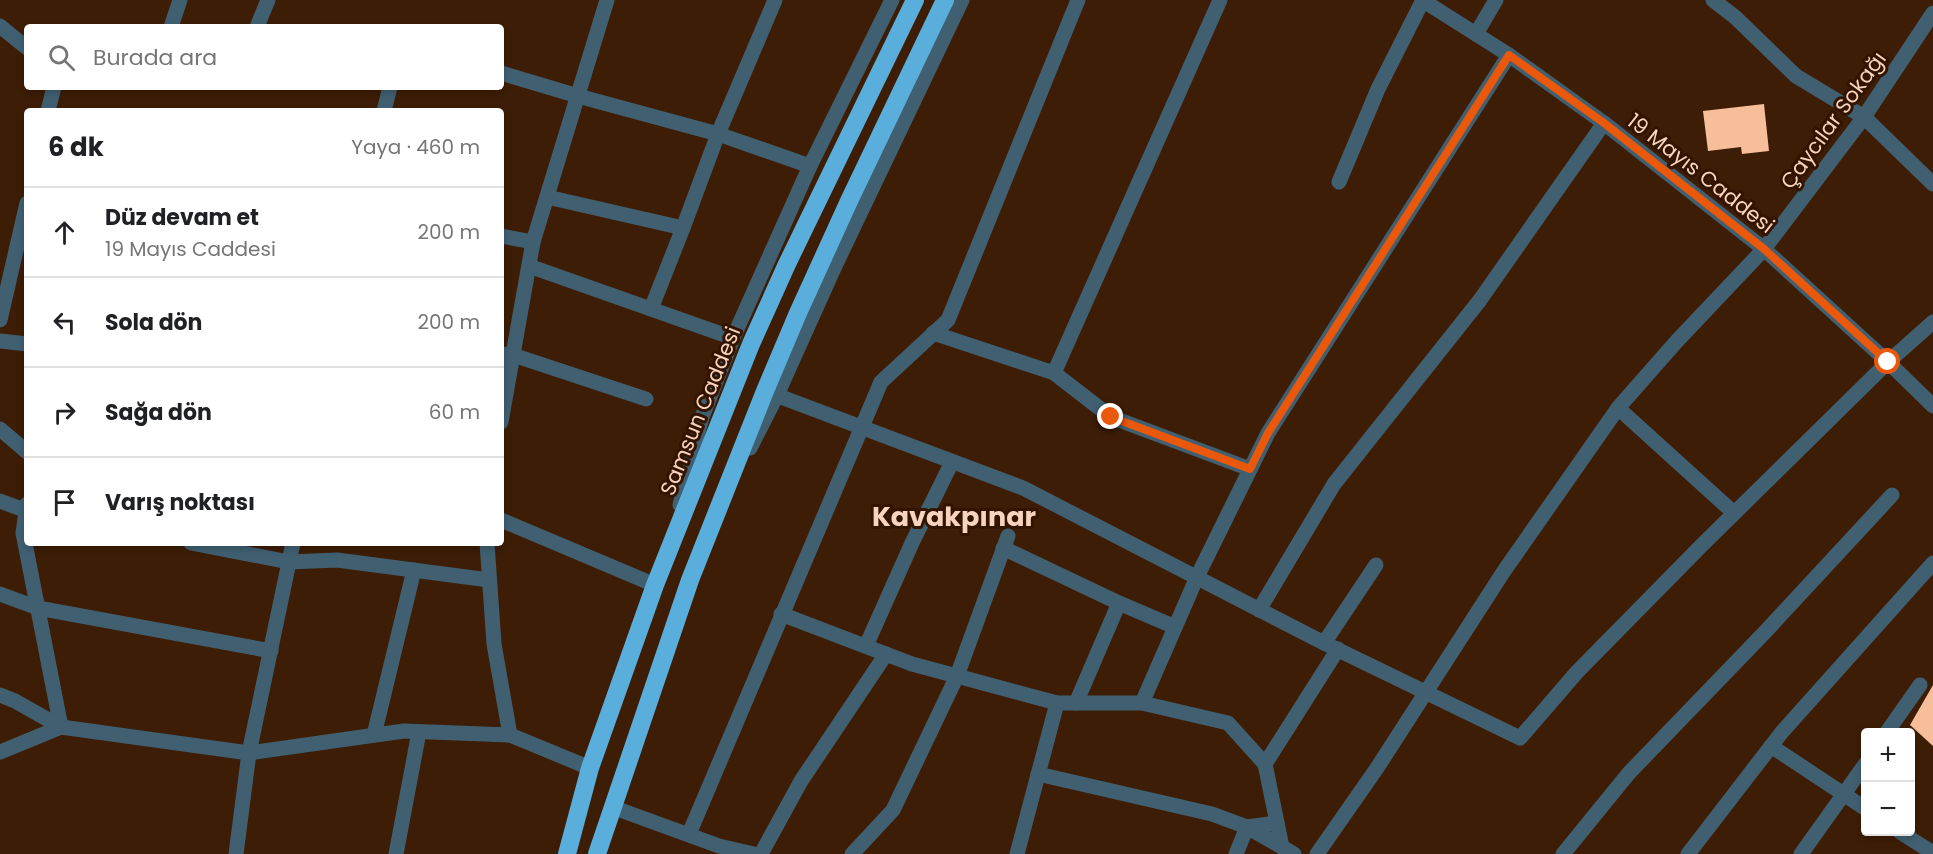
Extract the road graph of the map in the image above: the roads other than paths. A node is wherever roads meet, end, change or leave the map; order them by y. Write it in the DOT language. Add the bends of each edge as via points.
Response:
graph roads {
  1 [pos="180,0"];
  2 [pos="268,0"];
  3 [pos="775,0"];
  4 [pos="892,0"];
  5 [pos="915,0"];
  6 [pos="945,0"];
  7 [pos="962,0"];
  8 [pos="1078,0"];
  9 [pos="1220,0"];
  10 [pos="1423,0"];
  11 [pos="1496,0"];
  12 [pos="1713,0"];
  13 [pos="604,1"];
  14 [pos="1933,13"];
  15 [pos="172,24"];
  16 [pos="258,24"];
  17 [pos="0,26"];
  18 [pos="1476,34"];
  19 [pos="24,46"];
  20 [pos="1509,55"];
  21 [pos="504,74"];
  22 [pos="53,90"];
  23 [pos="389,90"];
  24 [pos="578,96"];
  25 [pos="49,108"];
  26 [pos="385,108"];
  27 [pos="1864,117"];
  28 [pos="1604,123"];
  29 [pos="718,134"];
  30 [pos="810,166"];
  31 [pos="1339,182"];
  32 [pos="1933,183"];
  33 [pos="547,197"];
  34 [pos="683,228"];
  35 [pos="24,230"];
  36 [pos="504,237"];
  37 [pos="533,242"];
  38 [pos="1764,249"];
  39 [pos="21,257"];
  40 [pos="529,266"];
  41 [pos="651,309"];
  42 [pos="0,320"];
  43 [pos="1933,322"];
  44 [pos="933,333"];
  45 [pos="733,338"];
  46 [pos="0,341"];
  47 [pos="24,344"];
  48 [pos="507,355"];
  49 [pos="1888,362"];
  50 [pos="1054,373"];
  51 [pos="504,388"];
  52 [pos="771,393"];
  53 [pos="646,399"];
  54 [pos="1933,406"];
  55 [pos="1618,408"];
  56 [pos="861,428"];
  57 [pos="0,429"];
  58 [pos="24,449"];
  59 [pos="952,462"];
  60 [pos="1250,469"];
  61 [pos="1892,495"];
  62 [pos="0,501"];
  63 [pos="24,508"];
  64 [pos="1734,513"];
  65 [pos="504,521"];
  66 [pos="671,543"];
  67 [pos="26,546"];
  68 [pos="206,546"];
  69 [pos="292,546"];
  70 [pos="487,546"];
  71 [pos="289,562"];
  72 [pos="1933,563"];
  73 [pos="1376,565"];
  74 [pos="414,570"];
  75 [pos="1197,577"];
  76 [pos="489,579"];
  77 [pos="655,585"];
  78 [pos="0,594"];
  79 [pos="1119,603"];
  80 [pos="38,608"];
  81 [pos="1259,609"];
  82 [pos="781,614"];
  83 [pos="1175,627"];
  84 [pos="866,646"];
  85 [pos="1331,646"];
  86 [pos="271,651"];
  87 [pos="886,654"];
  88 [pos="957,676"];
  89 [pos="1920,685"];
  90 [pos="1426,693"];
  91 [pos="0,695"];
  92 [pos="1057,703"];
  93 [pos="1076,703"];
  94 [pos="1142,703"];
  95 [pos="61,727"];
  96 [pos="1890,728"];
  97 [pos="419,732"];
  98 [pos="374,735"];
  99 [pos="510,735"];
  100 [pos="1771,746"];
  101 [pos="0,752"];
  102 [pos="249,753"];
  103 [pos="1265,764"];
  104 [pos="590,768"];
  105 [pos="1861,770"];
  106 [pos="1038,774"];
  107 [pos="1843,795"];
  108 [pos="1861,806"];
  109 [pos="612,807"];
  110 [pos="1277,823"];
  111 [pos="1247,827"];
  112 [pos="689,834"];
  113 [pos="1908,836"];
  114 [pos="1288,850"];
  115 [pos="1933,853"];
  116 [pos="236,854"];
  117 [pos="396,854"];
  118 [pos="567,854"];
  119 [pos="597,854"];
  120 [pos="754,854"];
  121 [pos="761,854"];
  122 [pos="852,854"];
  123 [pos="1017,854"];
  124 [pos="1236,854"];
  125 [pos="1317,854"];
  126 [pos="1563,854"];
  127 [pos="1688,854"];
  128 [pos="1802,854"];
  1 -- 15 [label="street"];
  2 -- 16 [label="street"];
  3 -- 29 [label="street"];
  4 -- 30 [label="street"];
  5 -- 66 [label="highway, Samsun Caddesi" via="751,344"];
  6 -- 52 [label="highway" via="798,313"];
  7 -- 52 [label="street"];
  8 -- 44 [label="street" via="948,320"];
  9 -- 50 [label="street"];
  10 -- 18 [label="street, 19 Mayıs Caddesi"];
  10 -- 31 [label="street" via="1378,89"];
  11 -- 18 [label="street"];
  12 -- 27 [label="street" via="1735,16 1796,76"];
  13 -- 24 [label="street"];
  14 -- 27 [label="street, Çaycılar Sokağı"];
  17 -- 19 [label="street"];
  18 -- 20 [label="street, 19 Mayıs Caddesi"];
  20 -- 28 [label="street, 19 Mayıs Caddesi"];
  20 -- 60 [label="street" via="1268,433"];
  21 -- 24 [label="street"];
  22 -- 25 [label="street"];
  23 -- 26 [label="street"];
  24 -- 29 [label="street"];
  24 -- 33 [label="street"];
  27 -- 32 [label="street"];
  27 -- 38 [label="street, Çaycılar Sokağı"];
  28 -- 38 [label="street, 19 Mayıs Caddesi"];
  28 -- 81 [label="street" via="1480,300 1334,484"];
  29 -- 30 [label="street"];
  29 -- 34 [label="street"];
  30 -- 45 [label="street"];
  33 -- 34 [label="street"];
  33 -- 37 [label="street"];
  34 -- 41 [label="street"];
  35 -- 39 [label="street"];
  36 -- 37 [label="street"];
  37 -- 40 [label="street"];
  38 -- 49 [label="street, 19 Mayıs Caddesi"];
  38 -- 55 [label="street, Çaycılar Sokağı"];
  39 -- 42 [label="street"];
  40 -- 41 [label="street"];
  40 -- 48 [label="street"];
  41 -- 45 [label="street"];
  43 -- 49 [label="street"];
  44 -- 50 [label="street"];
  44 -- 56 [label="street" via="881,382"];
  45 -- 66 [label="street" via="702,417"];
  46 -- 47 [label="street"];
  48 -- 51 [label="street"];
  48 -- 53 [label="street"];
  49 -- 54 [label="street, 19 Mayıs Caddesi"];
  49 -- 64 [label="street"];
  50 -- 60 [label="street" via="1111,417"];
  52 -- 56 [label="street"];
  52 -- 109 [label="highway" via="690,580"];
  55 -- 64 [label="street"];
  55 -- 90 [label="street, Çaycılar Sokağı" via="1504,571"];
  56 -- 59 [label="street"];
  56 -- 82 [label="street"];
  57 -- 58 [label="street"];
  59 -- 75 [label="street" via="1023,488"];
  59 -- 84 [label="street"];
  60 -- 75 [label="street"];
  61 -- 126 [label="street" via="1629,773"];
  62 -- 63 [label="street"];
  64 -- 90 [label="street" via="1577,672 1520,738"];
  65 -- 77 [label="street"];
  66 -- 77 [label="highway, Samsun Caddesi"];
  67 -- 80 [label="street"];
  68 -- 71 [label="street"];
  69 -- 71 [label="street"];
  70 -- 76 [label="street"];
  71 -- 74 [label="street" via="337,560"];
  71 -- 86 [label="street"];
  72 -- 100 [label="street"];
  73 -- 85 [label="street"];
  74 -- 76 [label="street"];
  74 -- 98 [label="street"];
  75 -- 81 [label="street"];
  75 -- 83 [label="street"];
  76 -- 99 [label="street" via="494,644"];
  77 -- 104 [label="highway, Samsun Caddesi"];
  78 -- 80 [label="street"];
  79 -- 83 [label="street"];
  79 -- 88 [label="street" via="1005,542"];
  79 -- 93 [label="street"];
  80 -- 86 [label="street"];
  80 -- 95 [label="street"];
  81 -- 85 [label="street"];
  82 -- 84 [label="street"];
  82 -- 112 [label="street"];
  83 -- 94 [label="street"];
  84 -- 87 [label="street"];
  85 -- 90 [label="street"];
  85 -- 103 [label="street"];
  86 -- 102 [label="street"];
  87 -- 88 [label="street"];
  87 -- 121 [label="street" via="801,781"];
  88 -- 92 [label="street"];
  88 -- 122 [label="street" via="893,810"];
  89 -- 96 [label="street"];
  90 -- 125 [label="street, Çaycılar Sokağı"];
  91 -- 95 [label="street"];
  92 -- 93 [label="street"];
  92 -- 106 [label="street"];
  93 -- 94 [label="street"];
  94 -- 103 [label="street" via="1228,723"];
  95 -- 101 [label="street"];
  95 -- 102 [label="street"];
  97 -- 98 [label="street"];
  97 -- 99 [label="street"];
  97 -- 117 [label="street"];
  98 -- 102 [label="street"];
  99 -- 104 [label="street"];
  100 -- 107 [label="street"];
  100 -- 127 [label="street"];
  102 -- 116 [label="street"];
  103 -- 110 [label="street"];
  104 -- 118 [label="highway, Samsun Caddesi"];
  105 -- 107 [label="street"];
  106 -- 111 [label="street" via="1212,814"];
  106 -- 123 [label="street"];
  107 -- 108 [label="street"];
  107 -- 128 [label="street"];
  109 -- 112 [label="street"];
  109 -- 119 [label="highway"];
  110 -- 111 [label="street"];
  110 -- 114 [label="street"];
  111 -- 114 [label="street"];
  111 -- 124 [label="street"];
  112 -- 120 [label="street"];
  113 -- 115 [label="street"];
}
